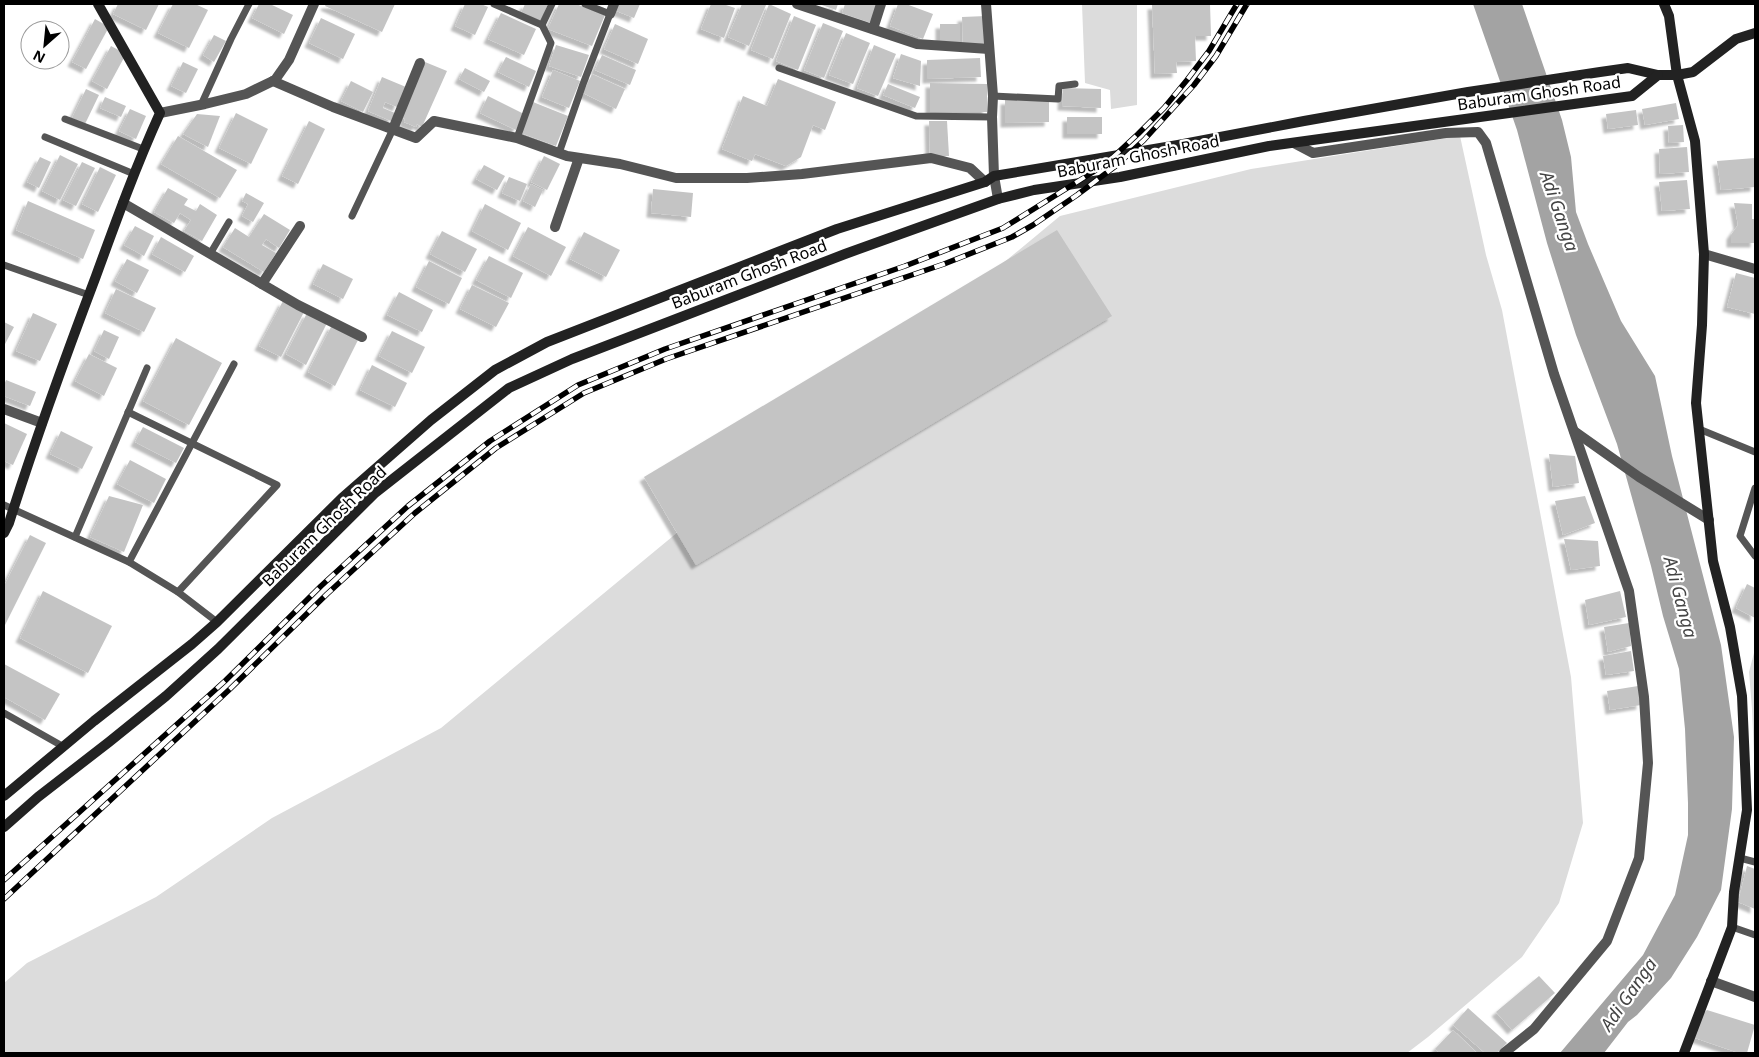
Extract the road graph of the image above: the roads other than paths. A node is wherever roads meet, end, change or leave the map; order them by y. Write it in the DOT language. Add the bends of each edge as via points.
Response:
graph roads {
  1 [pos="98,4"];
  2 [pos="249,4"];
  3 [pos="314,4"];
  4 [pos="494,4"];
  5 [pos="552,4"];
  6 [pos="585,4"];
  7 [pos="614,4"];
  8 [pos="796,4"];
  9 [pos="882,4"];
  10 [pos="986,4"];
  11 [pos="1664,4"];
  12 [pos="610,14"];
  13 [pos="542,25"];
  14 [pos="873,29"];
  15 [pos="1755,33"];
  16 [pos="989,49"];
  17 [pos="420,63"];
  18 [pos="779,68"];
  19 [pos="1658,75"];
  20 [pos="1677,75"];
  21 [pos="273,82"];
  22 [pos="1075,84"];
  23 [pos="993,96"];
  24 [pos="201,105"];
  25 [pos="160,113"];
  26 [pos="992,117"];
  27 [pos="65,119"];
  28 [pos="393,129"];
  29 [pos="45,137"];
  30 [pos="517,138"];
  31 [pos="1294,143"];
  32 [pos="143,149"];
  33 [pos="559,153"];
  34 [pos="579,158"];
  35 [pos="134,174"];
  36 [pos="989,179"];
  37 [pos="998,199"];
  38 [pos="123,203"];
  39 [pos="352,216"];
  40 [pos="229,222"];
  41 [pos="300,226"];
  42 [pos="555,227"];
  43 [pos="210,254"];
  44 [pos="1704,254"];
  45 [pos="4,265"];
  46 [pos="1755,269"];
  47 [pos="262,284"];
  48 [pos="89,295"];
  49 [pos="362,338"];
  50 [pos="234,364"];
  51 [pos="146,368"];
  52 [pos="4,409"];
  53 [pos="128,412"];
  54 [pos="42,423"];
  55 [pos="1699,429"];
  56 [pos="1574,431"];
  57 [pos="192,444"];
  58 [pos="1755,452"];
  59 [pos="1755,488"];
  60 [pos="9,507"];
  61 [pos="1709,520"];
  62 [pos="4,533"];
  63 [pos="74,537"];
  64 [pos="1755,556"];
  65 [pos="129,562"];
  66 [pos="178,592"];
  67 [pos="217,622"];
  68 [pos="4,713"];
  69 [pos="64,747"];
  70 [pos="4,796"];
  71 [pos="4,827"];
  72 [pos="1740,858"];
  73 [pos="1755,862"];
  74 [pos="1732,927"];
  75 [pos="1755,935"];
  76 [pos="1712,981"];
  77 [pos="1755,997"];
  78 [pos="1504,1053"];
  79 [pos="1684,1053"];
  1 -- 25 [label="main road"];
  2 -- 24 [label="lane"];
  3 -- 21 [label="street" via="289,60"];
  4 -- 13 [label="lane"];
  5 -- 13 [label="lane"];
  6 -- 12 [label="lane"];
  7 -- 12 [label="street"];
  8 -- 14 [label="street"];
  9 -- 14 [label="street"];
  10 -- 16 [label="street"];
  11 -- 20 [label="main road" via="1669,16"];
  12 -- 33 [label="lane"];
  13 -- 30 [label="lane" via="551,43"];
  14 -- 16 [label="street" via="917,44"];
  15 -- 20 [label="main road, Baburam Ghosh Road" via="1736,39 1693,72"];
  16 -- 23 [label="street"];
  17 -- 28 [label="street"];
  18 -- 26 [label="lane" via="916,116"];
  19 -- 20 [label="main road, Baburam Ghosh Road"];
  19 -- 31 [label="main road, Baburam Ghosh Road" via="1632,96"];
  19 -- 36 [label="main road, Baburam Ghosh Road" via="1628,68 1468,92"];
  20 -- 44 [label="main road" via="1695,141"];
  21 -- 24 [label="street" via="246,94"];
  21 -- 28 [label="street"];
  22 -- 23 [label="lane" via="1059,86 1058,99"];
  23 -- 26 [label="street"];
  24 -- 25 [label="street"];
  25 -- 32 [label="main road"];
  26 -- 36 [label="street"];
  27 -- 32 [label="lane"];
  28 -- 30 [label="street" via="416,138 434,121"];
  28 -- 39 [label="lane"];
  29 -- 35 [label="lane"];
  30 -- 33 [label="street"];
  31 -- 37 [label="main road, Baburam Ghosh Road"];
  31 -- 56 [label="street" via="1313,153 1446,133 1478,132 1486,143"];
  32 -- 35 [label="main road"];
  33 -- 34 [label="street"];
  34 -- 36 [label="street" via="676,178 738,178 802,174 931,158 970,168"];
  34 -- 42 [label="street"];
  35 -- 38 [label="main road"];
  36 -- 37 [label="street"];
  36 -- 67 [label="main road, Baburam Ghosh Road" via="828,232 547,342 494,370 342,498"];
  37 -- 71 [label="main road, Baburam Ghosh Road" via="699,309 572,359 509,388 375,493 218,649"];
  38 -- 43 [label="street"];
  38 -- 48 [label="main road"];
  40 -- 43 [label="lane"];
  41 -- 47 [label="street"];
  43 -- 47 [label="street"];
  44 -- 46 [label="street"];
  44 -- 55 [label="main road" via="1696,404"];
  45 -- 48 [label="lane"];
  47 -- 49 [label="street"];
  48 -- 54 [label="main road"];
  50 -- 57 [label="lane"];
  51 -- 53 [label="lane"];
  52 -- 54 [label="street"];
  53 -- 57 [label="lane"];
  53 -- 63 [label="lane"];
  54 -- 60 [label="main road"];
  55 -- 58 [label="lane"];
  55 -- 61 [label="main road"];
  56 -- 61 [label="street" via="1639,477"];
  56 -- 78 [label="street" via="1629,591 1644,696 1648,763 1639,858 1607,941 1534,1029"];
  57 -- 65 [label="lane"];
  57 -- 66 [label="lane" via="277,485"];
  59 -- 64 [label="lane" via="1740,536"];
  60 -- 62 [label="main road" via="9,523"];
  60 -- 63 [label="lane"];
  61 -- 72 [label="main road" via="1713,561 1730,627 1742,696 1747,810"];
  63 -- 65 [label="lane"];
  65 -- 66 [label="lane"];
  66 -- 67 [label="lane"];
  67 -- 69 [label="main road, Baburam Ghosh Road"];
  68 -- 69 [label="lane"];
  69 -- 70 [label="main road, Baburam Ghosh Road"];
  72 -- 73 [label="lane"];
  72 -- 74 [label="main road"];
  74 -- 75 [label="lane"];
  74 -- 76 [label="main road"];
  76 -- 77 [label="street"];
  76 -- 79 [label="main road"];
}
